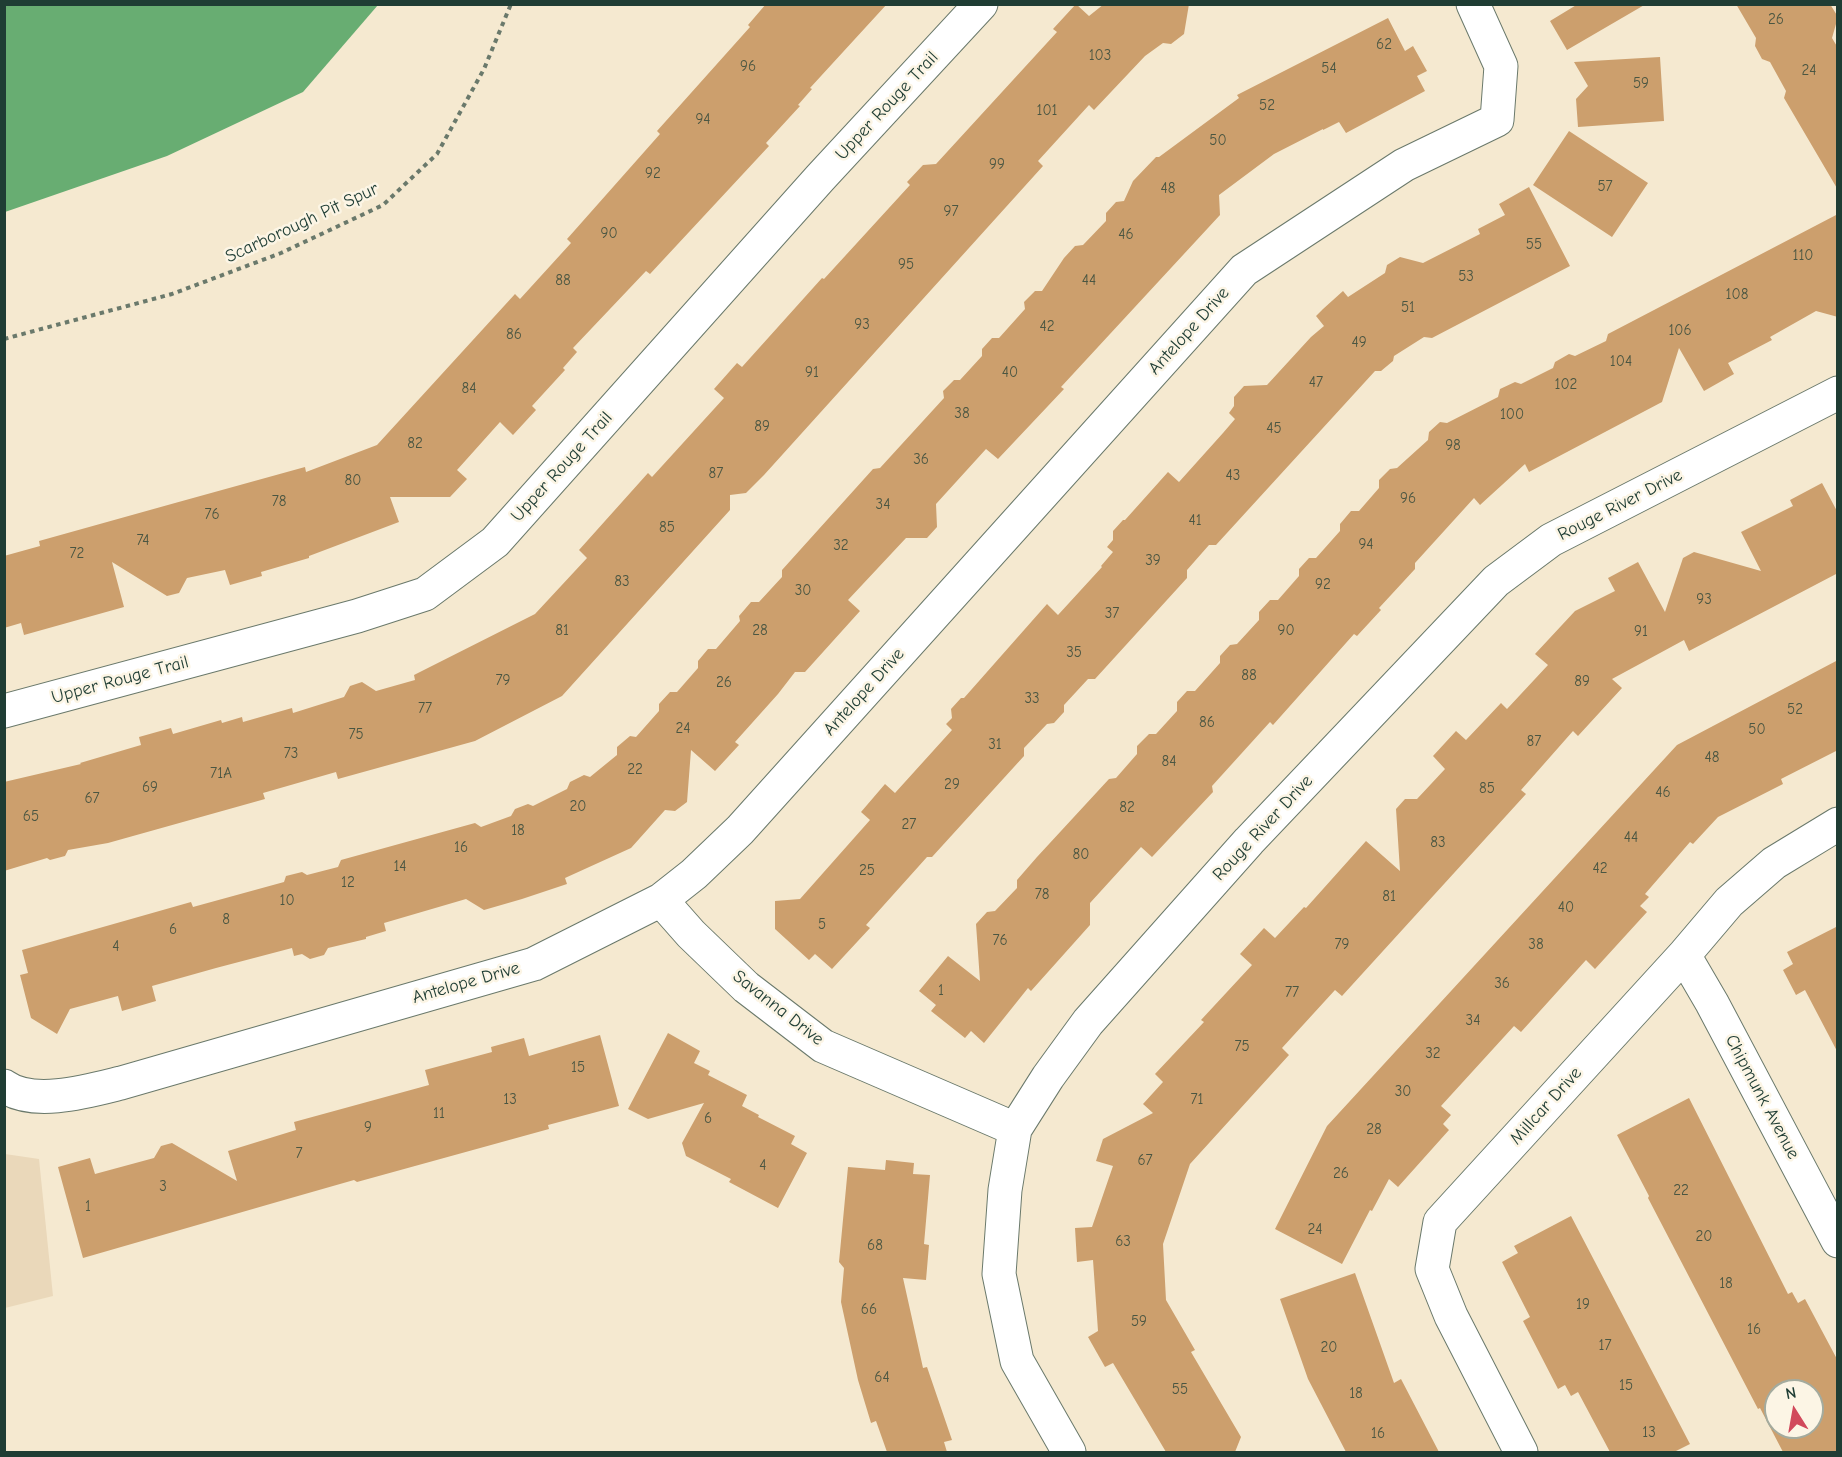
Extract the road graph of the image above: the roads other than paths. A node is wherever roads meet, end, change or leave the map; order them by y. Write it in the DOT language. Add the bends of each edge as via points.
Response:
graph roads {
  1 [pos="981,4"];
  2 [pos="1473,4"];
  3 [pos="1838,393"];
  4 [pos="4,711"];
  5 [pos="1838,824"];
  6 [pos="661,900"];
  7 [pos="1684,955"];
  8 [pos="4,1086"];
  9 [pos="1015,1129"];
  10 [pos="1838,1241"];
  11 [pos="1069,1452"];
  12 [pos="1521,1452"];
  1 -- 4 [label="street, Upper Rouge Trail" via="495,542 425,594"];
  2 -- 6 [label="street, Antelope Drive" via="1501,66 1497,120 1404,165 1244,270 740,830"];
  3 -- 9 [label="street, Rouge River Drive" via="1551,540 1496,581 1249,841 1088,1022"];
  5 -- 7 [label="street, Millcar Drive" via="1774,863 1729,902"];
  6 -- 8 [label="street, Antelope Drive" via="534,964 121,1083 54,1096 27,1095"];
  6 -- 9 [label="street, Savanna Drive" via="746,987 823,1046"];
  7 -- 10 [label="street, Chipmunk Avenue"];
  7 -- 12 [label="street, Millcar Drive" via="1440,1222 1432,1269 1451,1317"];
  9 -- 11 [label="street, Rouge River Drive" via="1005,1191 999,1274 1017,1360"];
}
